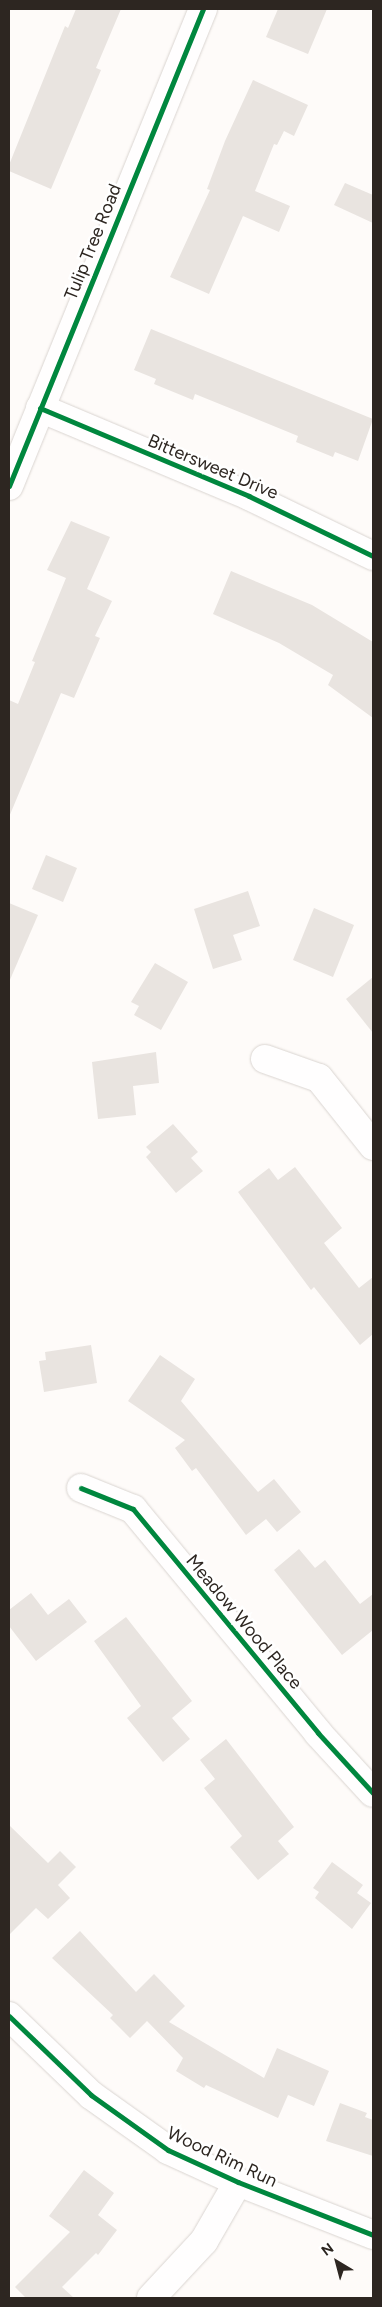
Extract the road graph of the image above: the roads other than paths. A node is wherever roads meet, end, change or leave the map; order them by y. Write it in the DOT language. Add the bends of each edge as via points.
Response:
graph roads {
  1 [pos="203,9"];
  2 [pos="40,408"];
  3 [pos="9,486"];
  4 [pos="373,556"];
  5 [pos="265,1059"];
  6 [pos="373,1146"];
  7 [pos="81,1488"];
  8 [pos="373,1793"];
  9 [pos="9,2016"];
  10 [pos="238,2182"];
  11 [pos="373,2235"];
  12 [pos="151,2298"];
  1 -- 2 [label="street, Tulip Tree Road"];
  2 -- 3 [label="street, Tulip Tree Road"];
  2 -- 4 [label="street, Bittersweet Drive" via="249,496"];
  5 -- 6 [label="street" via="319,1078"];
  7 -- 8 [label="street, Meadow Wood Place" via="132,1509 318,1733"];
  9 -- 10 [label="street, Wood Rim Run" via="91,2094 168,2150"];
  10 -- 11 [label="street, Wood Rim Run"];
  10 -- 12 [label="street" via="204,2241"];
}
